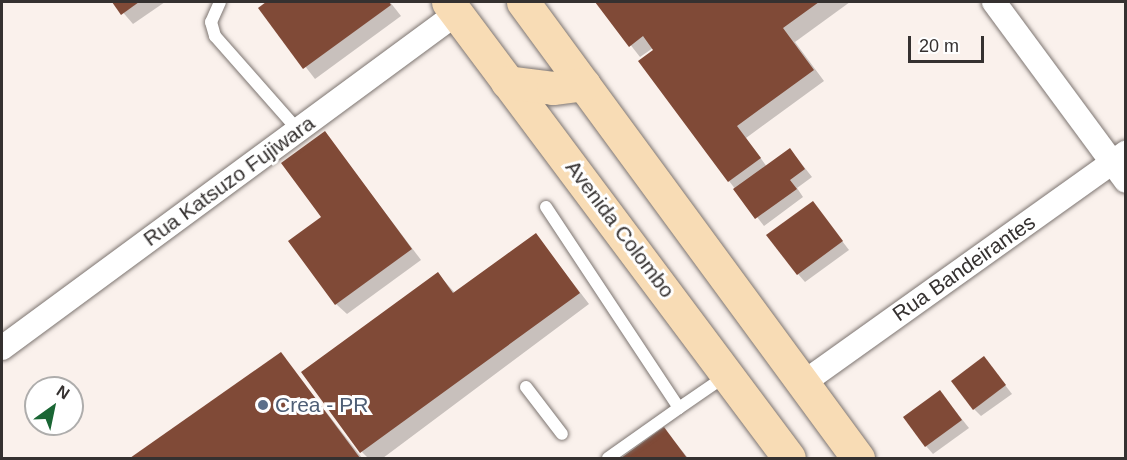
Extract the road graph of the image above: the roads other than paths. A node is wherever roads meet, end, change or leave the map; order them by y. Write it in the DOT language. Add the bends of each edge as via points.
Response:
graph roads {
  1 [pos="220,2"];
  2 [pos="523,2"];
  3 [pos="994,2"];
  4 [pos="453,7"];
  5 [pos="507,82"];
  6 [pos="584,84"];
  7 [pos="298,130"];
  8 [pos="1121,165"];
  9 [pos="546,207"];
  10 [pos="2,348"];
  11 [pos="728,374"];
  12 [pos="803,383"];
  13 [pos="525,387"];
  14 [pos="679,408"];
  15 [pos="562,435"];
  16 [pos="608,459"];
  17 [pos="789,459"];
  18 [pos="858,459"];
  1 -- 7 [label="lane" via="211,22 215,36"];
  2 -- 6 [label="main road"];
  3 -- 8 [label="street"];
  4 -- 5 [label="main road, Avenida Colombo"];
  4 -- 7 [label="street, Rua Katsuzo Fujiwara"];
  5 -- 6 [label="main road" via="553,88"];
  5 -- 11 [label="main road, Avenida Colombo"];
  6 -- 12 [label="main road"];
  7 -- 10 [label="street, Rua Katsuzo Fujiwara"];
  8 -- 12 [label="street, Rua Bandeirantes"];
  9 -- 14 [label="lane"];
  11 -- 14 [label="lane"];
  11 -- 17 [label="main road, Avenida Colombo"];
  12 -- 18 [label="main road"];
  13 -- 15 [label="lane"];
  14 -- 16 [label="lane"];
}
